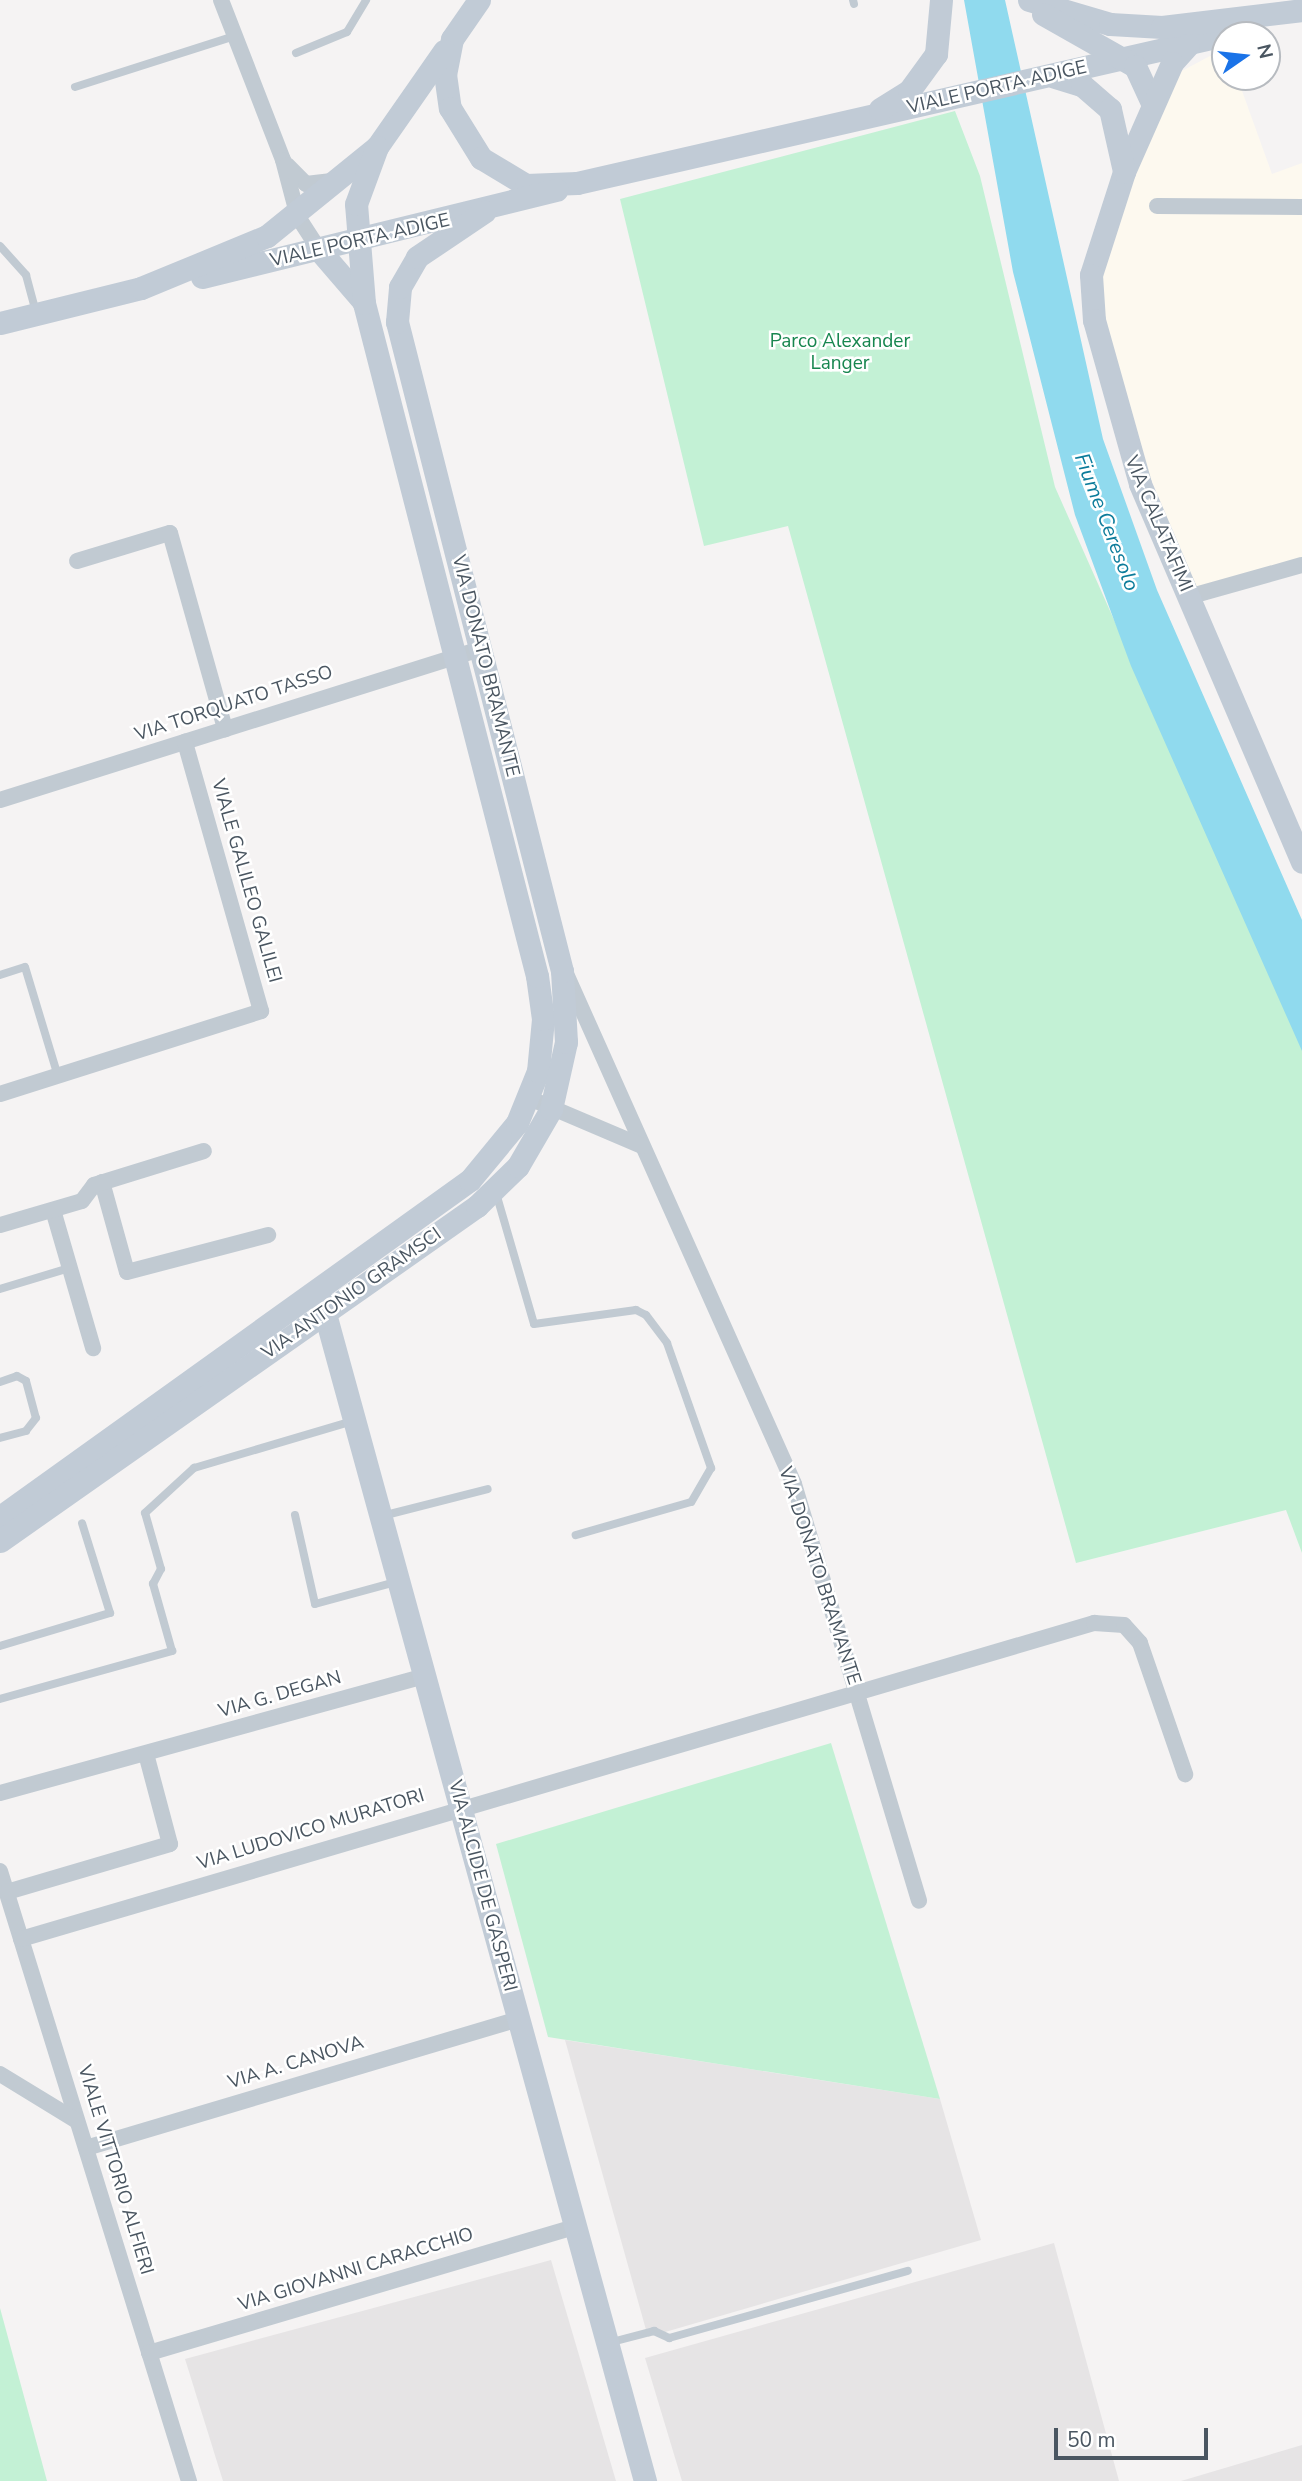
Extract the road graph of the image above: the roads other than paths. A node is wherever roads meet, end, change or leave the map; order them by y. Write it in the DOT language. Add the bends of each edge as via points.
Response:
graph roads {
  1 [pos="221,0"];
  2 [pos="366,0"];
  3 [pos="479,0"];
  4 [pos="941,0"];
  5 [pos="1023,0"];
  6 [pos="1030,0"];
  7 [pos="1302,10"];
  8 [pos="1270,18"];
  9 [pos="1262,21"];
  10 [pos="235,36"];
  11 [pos="452,39"];
  12 [pos="1211,39"];
  13 [pos="1188,45"];
  14 [pos="296,53"];
  15 [pos="1122,59"];
  16 [pos="1052,76"];
  17 [pos="75,87"];
  18 [pos="1152,103"];
  19 [pos="871,114"];
  20 [pos="377,147"];
  21 [pos="283,160"];
  22 [pos="1124,172"];
  23 [pos="340,178"];
  24 [pos="577,183"];
  25 [pos="1157,206"];
  26 [pos="1302,206"];
  27 [pos="484,212"];
  28 [pos="298,217"];
  29 [pos="359,242"];
  30 [pos="0,246"];
  31 [pos="320,251"];
  32 [pos="141,288"];
  33 [pos="364,303"];
  34 [pos="37,315"];
  35 [pos="0,323"];
  36 [pos="77,561"];
  37 [pos="1302,565"];
  38 [pos="1188,597"];
  39 [pos="480,649"];
  40 [pos="456,656"];
  41 [pos="225,729"];
  42 [pos="185,742"];
  43 [pos="0,800"];
  44 [pos="1302,862"];
  45 [pos="559,958"];
  46 [pos="0,975"];
  47 [pos="537,976"];
  48 [pos="58,1076"];
  49 [pos="0,1094"];
  50 [pos="529,1098"];
  51 [pos="551,1109"];
  52 [pos="642,1146"];
  53 [pos="204,1151"];
  54 [pos="102,1182"];
  55 [pos="495,1190"];
  56 [pos="53,1210"];
  57 [pos="0,1225"];
  58 [pos="268,1235"];
  59 [pos="69,1268"];
  60 [pos="0,1289"];
  61 [pos="322,1303"];
  62 [pos="93,1348"];
  63 [pos="0,1382"];
  64 [pos="355,1420"];
  65 [pos="0,1438"];
  66 [pos="488,1489"];
  67 [pos="295,1515"];
  68 [pos="0,1517"];
  69 [pos="381,1517"];
  70 [pos="82,1523"];
  71 [pos="576,1535"];
  72 [pos="0,1541"];
  73 [pos="399,1581"];
  74 [pos="0,1646"];
  75 [pos="426,1676"];
  76 [pos="855,1689"];
  77 [pos="0,1699"];
  78 [pos="146,1754"];
  79 [pos="1185,1774"];
  80 [pos="0,1793"];
  81 [pos="461,1808"];
  82 [pos="0,1871"];
  83 [pos="7,1892"];
  84 [pos="919,1901"];
  85 [pos="8,1921"];
  86 [pos="21,1938"];
  87 [pos="519,2019"];
  88 [pos="0,2074"];
  89 [pos="77,2121"];
  90 [pos="86,2148"];
  91 [pos="575,2227"];
  92 [pos="908,2271"];
  93 [pos="607,2343"];
  94 [pos="149,2353"];
  95 [pos="189,2481"];
  96 [pos="645,2481"];
  1 -- 10 [label="street"];
  2 -- 14 [label="lane" via="347,32"];
  3 -- 11 [label="street, VIALE PORTA ADIGE"];
  4 -- 19 [label="street, VIALE PORTA ADIGE" via="941,40 927,69 909,91"];
  5 -- 15 [label="street, VIALE PORTA ADIGE"];
  6 -- 8 [label="street, VIALE PORTA ADIGE" via="1128,26"];
  7 -- 8 [label="street, VIALE PORTA ADIGE"];
  8 -- 9 [label="street, VIALE PORTA ADIGE"];
  10 -- 17 [label="lane"];
  10 -- 21 [label="street"];
  11 -- 20 [label="street, VIALE PORTA ADIGE"];
  11 -- 24 [label="street, VIALE PORTA ADIGE" via="445,74 450,108 481,158 526,185"];
  12 -- 13 [label="street, VIALE PORTA ADIGE"];
  13 -- 15 [label="street, VIALE PORTA ADIGE"];
  13 -- 18 [label="street, VIA CALATAFIMI"];
  15 -- 16 [label="street, VIALE PORTA ADIGE"];
  15 -- 18 [label="street" via="1140,70"];
  16 -- 19 [label="street, VIALE PORTA ADIGE"];
  16 -- 22 [label="street" via="1082,85 1110,109"];
  18 -- 22 [label="street, VIA CALATAFIMI"];
  19 -- 24 [label="street, VIALE PORTA ADIGE"];
  20 -- 23 [label="street, VIALE PORTA ADIGE"];
  20 -- 29 [label="street, VIA DONATO BRAMANTE" via="357,190"];
  21 -- 23 [label="street" via="306,184"];
  21 -- 28 [label="street"];
  22 -- 38 [label="street, VIA CALATAFIMI" via="1091,275 1094,320 1122,436"];
  23 -- 28 [label="street, VIALE PORTA ADIGE"];
  24 -- 27 [label="street, VIALE PORTA ADIGE"];
  25 -- 26 [label="street"];
  27 -- 29 [label="street, VIALE PORTA ADIGE"];
  27 -- 39 [label="street, VIA DONATO BRAMANTE" via="417,257 400,287 397,312"];
  28 -- 31 [label="street"];
  28 -- 32 [label="street, VIALE PORTA ADIGE" via="220,259"];
  29 -- 31 [label="street, VIALE PORTA ADIGE"];
  29 -- 33 [label="street, VIA DONATO BRAMANTE"];
  30 -- 34 [label="lane" via="26,275"];
  31 -- 32 [label="street, VIALE PORTA ADIGE"];
  31 -- 33 [label="street"];
  32 -- 34 [label="street, VIALE PORTA ADIGE"];
  33 -- 40 [label="street, VIA DONATO BRAMANTE"];
  34 -- 35 [label="street, VIALE PORTA ADIGE"];
  36 -- 41 [label="street" via="170,533"];
  37 -- 38 [label="street"];
  38 -- 44 [label="street, VIA CALATAFIMI"];
  39 -- 40 [label="street, VIA TORQUATO TASSO"];
  39 -- 45 [label="street, VIA DONATO BRAMANTE"];
  40 -- 41 [label="street, VIA TORQUATO TASSO"];
  40 -- 47 [label="street, VIA DONATO BRAMANTE"];
  41 -- 42 [label="street, VIA TORQUATO TASSO"];
  42 -- 43 [label="street, VIA TORQUATO TASSO"];
  42 -- 48 [label="street, VIALE GALILEO GALILEI" via="261,1011"];
  45 -- 51 [label="street, VIA ANTONIO GRAMSCI" via="566,1042"];
  45 -- 52 [label="street, VIA DONATO BRAMANTE"];
  46 -- 48 [label="lane" via="25,967"];
  47 -- 50 [label="street, VIA ANTONIO GRAMSCI" via="542,1046"];
  48 -- 49 [label="street, VIALE GALILEO GALILEI"];
  50 -- 51 [label="street"];
  50 -- 61 [label="street, VIA ANTONIO GRAMSCI" via="476,1175"];
  51 -- 52 [label="street"];
  51 -- 55 [label="street, VIA ANTONIO GRAMSCI"];
  52 -- 76 [label="street, VIA DONATO BRAMANTE" via="794,1484"];
  53 -- 54 [label="street"];
  54 -- 56 [label="street" via="82,1201"];
  54 -- 58 [label="street" via="127,1272"];
  55 -- 61 [label="street, VIA ANTONIO GRAMSCI"];
  55 -- 71 [label="lane" via="534,1324 636,1310 646,1315 667,1343 711,1468 691,1503"];
  56 -- 57 [label="street"];
  56 -- 59 [label="street"];
  59 -- 60 [label="lane"];
  59 -- 62 [label="street"];
  61 -- 64 [label="street, VIA ALCIDE DE GASPERI"];
  61 -- 68 [label="street, VIA ANTONIO GRAMSCI"];
  61 -- 72 [label="street, VIA ANTONIO GRAMSCI"];
  63 -- 65 [label="lane" via="17,1376 26,1381 36,1418 26,1431"];
  64 -- 69 [label="street, VIA ALCIDE DE GASPERI"];
  64 -- 77 [label="lane" via="194,1468 145,1513 162,1570 153,1584 172,1651"];
  66 -- 69 [label="lane"];
  67 -- 73 [label="lane" via="315,1604"];
  69 -- 73 [label="street, VIA ALCIDE DE GASPERI"];
  70 -- 74 [label="lane" via="110,1613"];
  73 -- 75 [label="street, VIA ALCIDE DE GASPERI"];
  75 -- 78 [label="street, VIA G. DEGAN"];
  75 -- 81 [label="street, VIA ALCIDE DE GASPERI"];
  76 -- 79 [label="street, VIA LUDOVICO MURATORI" via="1094,1623 1124,1625 1140,1643"];
  76 -- 81 [label="street, VIA LUDOVICO MURATORI"];
  76 -- 84 [label="street, VIA DONATO BRAMANTE"];
  78 -- 80 [label="street, VIA G. DEGAN"];
  78 -- 83 [label="street" via="170,1844"];
  81 -- 86 [label="street, VIA LUDOVICO MURATORI"];
  81 -- 87 [label="street, VIA ALCIDE DE GASPERI"];
  82 -- 83 [label="street, VIALE VITTORIO ALFIERI"];
  83 -- 85 [label="street, VIALE VITTORIO ALFIERI"];
  85 -- 86 [label="street, VIALE VITTORIO ALFIERI"];
  86 -- 89 [label="street, VIALE VITTORIO ALFIERI"];
  87 -- 90 [label="street, VIA A. CANOVA"];
  87 -- 91 [label="street, VIA ALCIDE DE GASPERI"];
  88 -- 89 [label="street"];
  89 -- 90 [label="street, VIALE VITTORIO ALFIERI"];
  90 -- 94 [label="street, VIALE VITTORIO ALFIERI"];
  91 -- 93 [label="street, VIA ALCIDE DE GASPERI"];
  91 -- 94 [label="street, VIA GIOVANNI CARACCHIO"];
  92 -- 93 [label="lane" via="669,2338 654,2332"];
  93 -- 96 [label="street, VIA ALCIDE DE GASPERI"];
  94 -- 95 [label="street, VIALE VITTORIO ALFIERI"];
}
